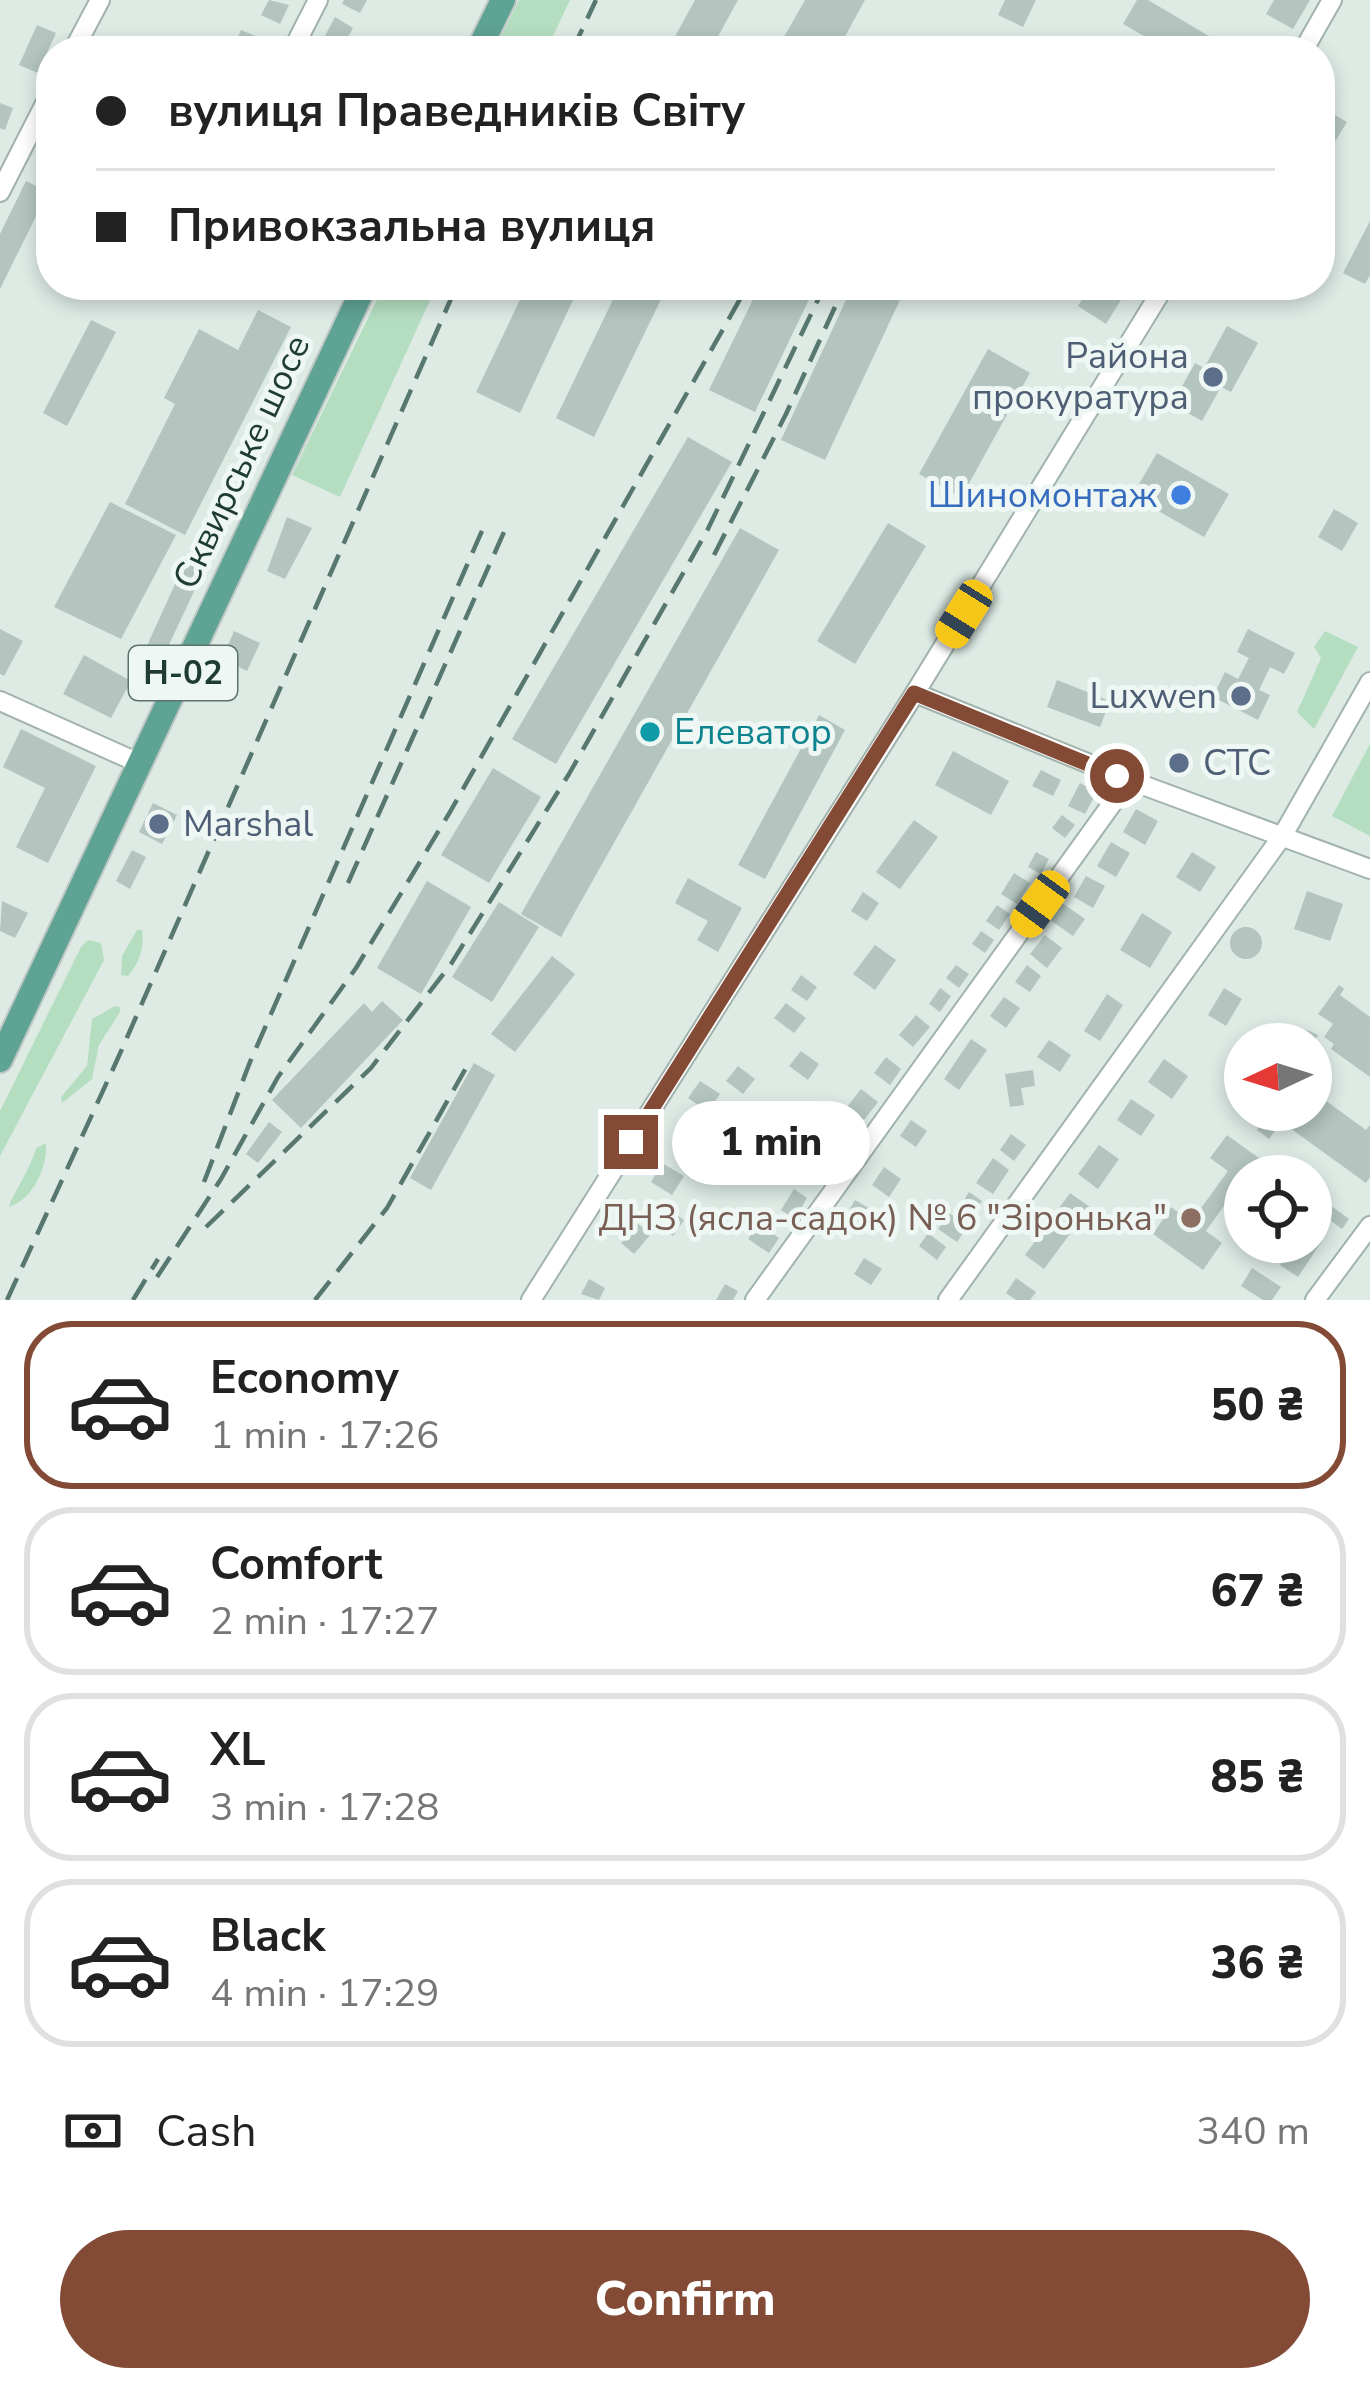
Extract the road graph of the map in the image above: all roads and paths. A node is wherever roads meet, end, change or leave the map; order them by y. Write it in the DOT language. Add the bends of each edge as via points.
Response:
graph roads {
  1 [pos="100,0"];
  2 [pos="318,0"];
  3 [pos="503,0"];
  4 [pos="1332,0"];
  5 [pos="81,36"];
  6 [pos="300,36"];
  7 [pos="485,36"];
  8 [pos="1312,36"];
  9 [pos="36,121"];
  10 [pos="0,192"];
  11 [pos="358,300"];
  12 [pos="1156,300"];
  13 [pos="1370,682"];
  14 [pos="914,693"];
  15 [pos="0,701"];
  16 [pos="141,764"];
  17 [pos="1129,780"];
  18 [pos="1283,835"];
  19 [pos="1370,868"];
  20 [pos="0,1060"];
  21 [pos="1370,1226"];
  22 [pos="531,1300"];
  23 [pos="755,1300"];
  24 [pos="948,1300"];
  25 [pos="1315,1300"];
  1 -- 5 [label="street"];
  2 -- 6 [label="street"];
  3 -- 7 [label="main road"];
  4 -- 8 [label="street"];
  9 -- 10 [label="street"];
  11 -- 16 [label="main road, Сквирське шосе / Н-02"];
  12 -- 14 [label="street"];
  13 -- 18 [label="street"];
  14 -- 17 [label="street"];
  14 -- 22 [label="street"];
  15 -- 16 [label="street"];
  16 -- 20 [label="main road, Сквирське шосе / Н-02"];
  17 -- 18 [label="street"];
  17 -- 23 [label="street"];
  18 -- 19 [label="street"];
  18 -- 24 [label="street"];
  21 -- 25 [label="street"];
}
